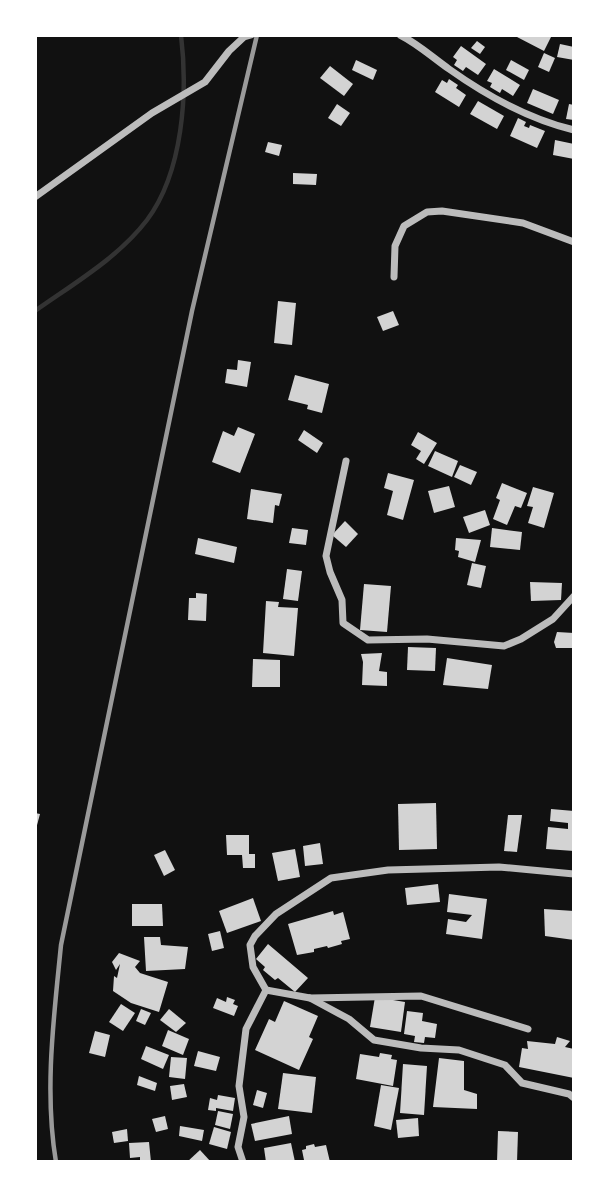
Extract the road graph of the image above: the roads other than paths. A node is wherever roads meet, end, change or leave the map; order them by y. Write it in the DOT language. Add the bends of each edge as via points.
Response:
graph roads {
  1 [pos="251,35"];
  2 [pos="400,35"];
  3 [pos="574,130"];
  4 [pos="35,197"];
  5 [pos="574,242"];
  6 [pos="394,277"];
  7 [pos="346,461"];
  8 [pos="574,596"];
  9 [pos="574,874"];
  10 [pos="266,990"];
  11 [pos="310,998"];
  12 [pos="528,1029"];
  13 [pos="574,1098"];
  14 [pos="243,1162"];
  1 -- 4 [label="street" via="229,51 205,82 152,113"];
  2 -- 3 [label="street" via="502,104"];
  5 -- 6 [label="street" via="523,223 427,212 404,226 395,246"];
  7 -- 8 [label="street" via="326,556 342,600 343,623 359,636 504,646 553,619"];
  9 -- 10 [label="street" via="499,867 387,870 331,878 276,914 255,936 250,945 253,967"];
  10 -- 11 [label="street"];
  10 -- 14 [label="street" via="246,1029 239,1086 244,1117 238,1147"];
  11 -- 12 [label="street" via="421,996"];
  11 -- 13 [label="street" via="349,1019 374,1040 459,1050 505,1065 522,1083"];
}
